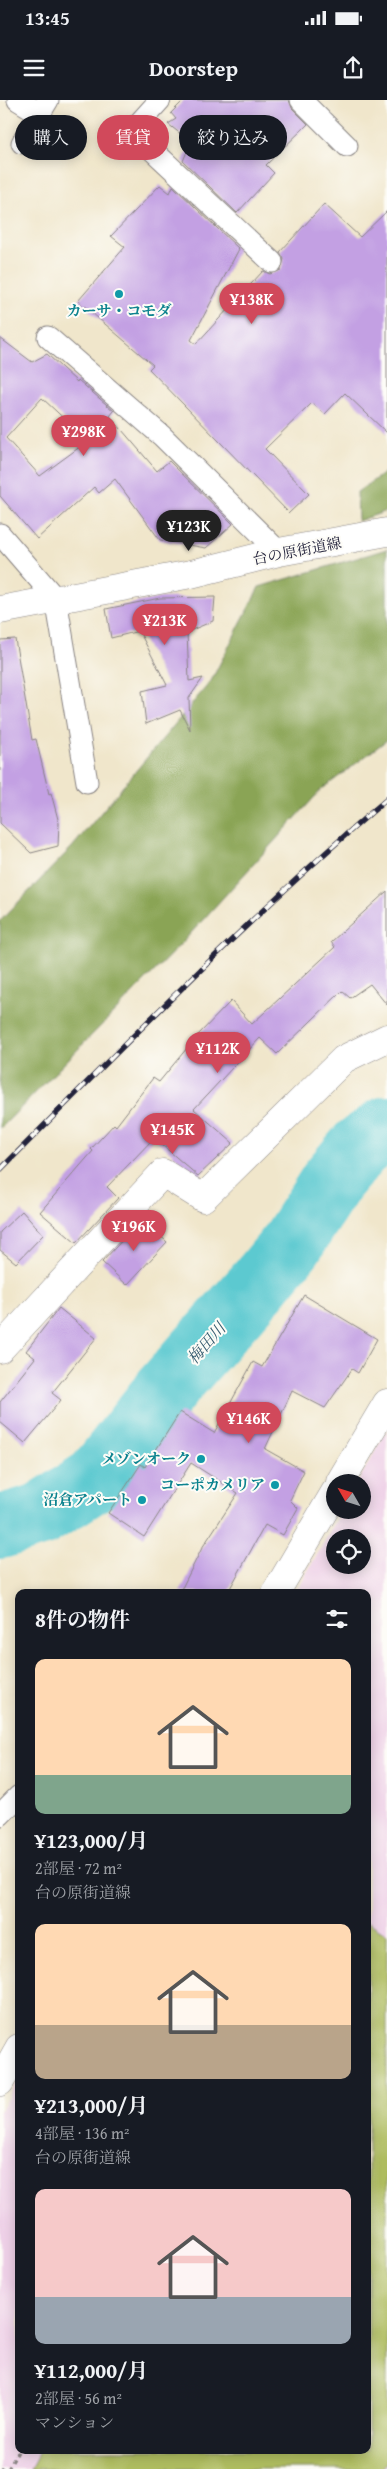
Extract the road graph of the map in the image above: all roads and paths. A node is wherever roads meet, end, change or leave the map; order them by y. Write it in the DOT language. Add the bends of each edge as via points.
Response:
graph roads {
  1 [pos="18,100"];
  2 [pos="160,100"];
  3 [pos="301,100"];
  4 [pos="43,106"];
  5 [pos="347,146"];
  6 [pos="272,262"];
  7 [pos="48,337"];
  8 [pos="387,532"];
  9 [pos="0,534"];
  10 [pos="279,552"];
  11 [pos="56,599"];
  12 [pos="0,610"];
  13 [pos="87,782"];
  14 [pos="387,1038"];
  15 [pos="0,1349"];
  16 [pos="387,1402"];
  17 [pos="345,1474"];
  18 [pos="326,1507"];
  19 [pos="278,1589"];
  20 [pos="15,1800"];
  21 [pos="0,1815"];
  22 [pos="15,2055"];
  23 [pos="0,2082"];
  24 [pos="17,2454"];
  25 [pos="0,2467"];
  26 [pos="3,2469"];
  27 [pos="8,2469"];
  1 -- 4 [label="lane"];
  2 -- 6 [label="lane" via="132,131"];
  3 -- 5 [label="lane"];
  7 -- 10 [label="lane" via="162,436"];
  8 -- 10 [label="street, 台の原街道線"];
  9 -- 11 [label="lane"];
  10 -- 11 [label="street, 台の原街道線" via="191,574"];
  11 -- 12 [label="street, 台の原街道線"];
  11 -- 13 [label="lane"];
  14 -- 15 [label="street" via="344,1059 204,1198 163,1173"];
  16 -- 17 [label="street"];
  18 -- 19 [label="street"];
  20 -- 21 [label="lane"];
  22 -- 23 [label="street"];
  24 -- 27 [label="path"];
  25 -- 26 [label="path"];
}
